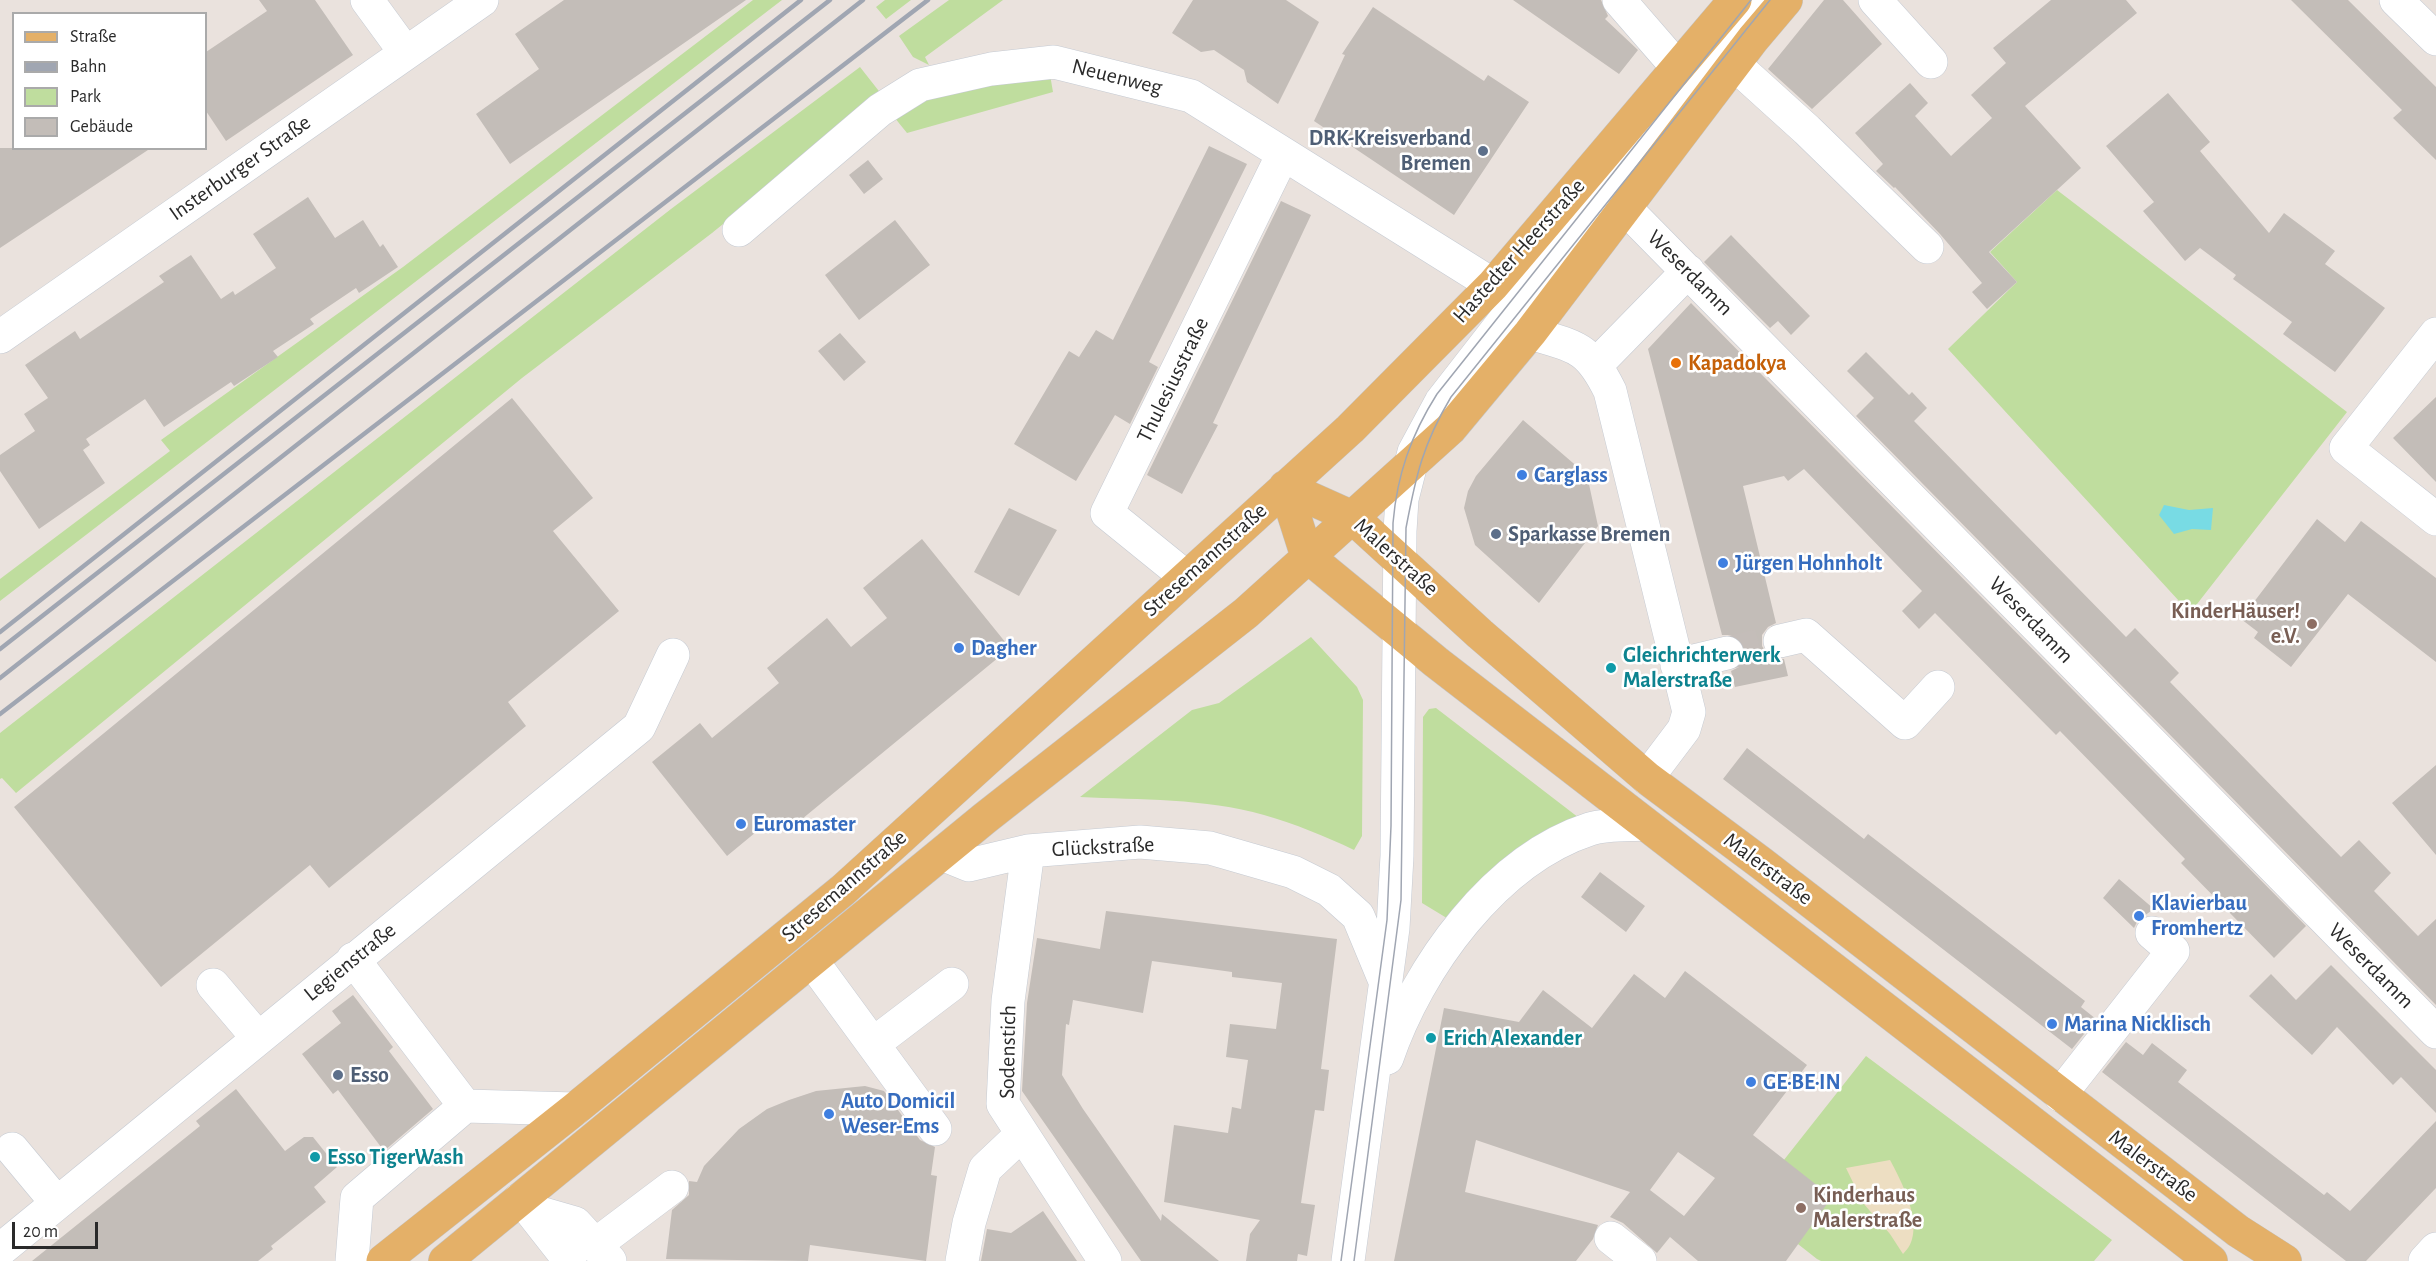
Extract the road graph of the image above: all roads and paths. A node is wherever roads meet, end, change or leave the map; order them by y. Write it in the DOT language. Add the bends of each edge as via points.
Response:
graph roads {
  1 [pos="367,0"];
  2 [pos="482,0"];
  3 [pos="1618,0"];
  4 [pos="1736,0"];
  5 [pos="1761,0"];
  6 [pos="1786,0"];
  7 [pos="1875,0"];
  8 [pos="2396,0"];
  9 [pos="2436,39"];
  10 [pos="405,52"];
  11 [pos="1931,62"];
  12 [pos="1734,64"];
  13 [pos="1678,68"];
  14 [pos="1283,154"];
  15 [pos="1625,208"];
  16 [pos="739,230"];
  17 [pos="1928,247"];
  18 [pos="1688,271"];
  19 [pos="1493,285"];
  20 [pos="1530,333"];
  21 [pos="2436,334"];
  22 [pos="0,337"];
  23 [pos="1597,364"];
  24 [pos="1411,463"];
  25 [pos="1286,487"];
  26 [pos="1352,517"];
  27 [pos="2436,519"];
  28 [pos="1307,556"];
  29 [pos="1399,561"];
  30 [pos="1186,577"];
  31 [pos="1399,631"];
  32 [pos="1780,641"];
  33 [pos="1727,653"];
  34 [pos="673,655"];
  35 [pos="1677,665"];
  36 [pos="1938,687"];
  37 [pos="1647,778"];
  38 [pos="1644,824"];
  39 [pos="1028,851"];
  40 [pos="942,854"];
  41 [pos="2152,933"];
  42 [pos="353,959"];
  43 [pos="812,961"];
  44 [pos="952,984"];
  45 [pos="1386,984"];
  46 [pos="213,985"];
  47 [pos="2436,1032"];
  48 [pos="258,1038"];
  49 [pos="873,1044"];
  50 [pos="2060,1095"];
  51 [pos="465,1106"];
  52 [pos="575,1109"];
  53 [pos="1368,1123"];
  54 [pos="935,1129"];
  55 [pos="1021,1135"];
  56 [pos="12,1149"];
  57 [pos="672,1187"];
  58 [pos="57,1203"];
  59 [pos="524,1205"];
  60 [pos="1611,1238"];
  61 [pos="2,1245"];
  62 [pos="2436,1249"];
  63 [pos="592,1256"];
  64 [pos="352,1261"];
  65 [pos="383,1261"];
  66 [pos="445,1261"];
  67 [pos="962,1261"];
  68 [pos="1105,1261"];
  69 [pos="1348,1261"];
  70 [pos="1640,1261"];
  71 [pos="2211,1261"];
  72 [pos="2284,1261"];
  73 [pos="2425,1261"];
  1 -- 10 [label="street"];
  2 -- 10 [label="street, Insterburger Straße"];
  3 -- 13 [label="street"];
  4 -- 13 [label="main road, Hastedter Heerstraße"];
  5 -- 24 [label="street" via="1446,395 1426,425"];
  6 -- 12 [label="main road"];
  7 -- 11 [label="street"];
  8 -- 9 [label="street"];
  10 -- 22 [label="street, Insterburger Straße"];
  12 -- 15 [label="main road"];
  12 -- 17 [label="street"];
  13 -- 19 [label="main road, Hastedter Heerstraße"];
  14 -- 16 [label="street, Neuenweg" via="1191,96 1054,62 991,69 921,85 896,98"];
  14 -- 19 [label="street, Neuenweg"];
  14 -- 30 [label="street, Thulesiusstraße" via="1107,513"];
  15 -- 18 [label="street, Weserdamm"];
  15 -- 20 [label="main road"];
  18 -- 23 [label="street"];
  18 -- 47 [label="street, Weserdamm"];
  19 -- 25 [label="main road, Hastedter Heerstraße" via="1350,429"];
  20 -- 23 [label="street" via="1574,347"];
  20 -- 24 [label="main road" via="1450,429"];
  21 -- 27 [label="street" via="2346,448"];
  23 -- 35 [label="street" via="1610,391"];
  24 -- 26 [label="main road"];
  24 -- 29 [label="street" via="1402,499"];
  25 -- 26 [label="main road, Malerstraße"];
  25 -- 28 [label="main road"];
  25 -- 30 [label="main road, Stresemannstraße"];
  26 -- 28 [label="main road"];
  26 -- 29 [label="main road, Malerstraße"];
  28 -- 31 [label="main road, Malerstraße"];
  28 -- 40 [label="main road, Stresemannstraße" via="1246,613"];
  29 -- 31 [label="street"];
  29 -- 37 [label="main road, Malerstraße"];
  30 -- 52 [label="main road, Stresemannstraße" via="843,890"];
  31 -- 38 [label="main road, Malerstraße"];
  31 -- 45 [label="street" via="1397,856"];
  32 -- 36 [label="street" via="1806,635 1905,723"];
  33 -- 35 [label="street"];
  34 -- 42 [label="street, Legienstraße" via="639,727"];
  35 -- 37 [label="street" via="1689,712 1684,729"];
  37 -- 50 [label="main road, Malerstraße"];
  38 -- 53 [label="street" via="1590,829 1541,853 1482,898 1413,996 1388,1055"];
  38 -- 71 [label="main road, Malerstraße"];
  39 -- 40 [label="street, Glückstraße" via="969,865"];
  39 -- 45 [label="street, Glückstraße" via="1140,842 1210,848 1293,872 1329,890 1358,916"];
  39 -- 55 [label="street, Sodenstich" via="1008,1001 1003,1104"];
  40 -- 43 [label="main road, Stresemannstraße"];
  41 -- 50 [label="street" via="2173,951"];
  42 -- 48 [label="street, Legienstraße"];
  42 -- 51 [label="street"];
  43 -- 49 [label="street"];
  43 -- 59 [label="main road, Stresemannstraße"];
  44 -- 49 [label="street"];
  45 -- 53 [label="street"];
  46 -- 48 [label="street"];
  48 -- 58 [label="street, Legienstraße"];
  49 -- 54 [label="street"];
  50 -- 72 [label="main road, Malerstraße" via="2238,1231"];
  51 -- 52 [label="street"];
  51 -- 64 [label="street" via="357,1198"];
  52 -- 65 [label="main road, Stresemannstraße"];
  53 -- 69 [label="street"];
  55 -- 67 [label="street" via="986,1169"];
  55 -- 68 [label="street, Sodenstich"];
  56 -- 58 [label="street"];
  57 -- 63 [label="street"];
  58 -- 61 [label="street, Legienstraße"];
  59 -- 63 [label="street" via="575,1223"];
  59 -- 66 [label="main road, Stresemannstraße"];
  60 -- 70 [label="street"];
  62 -- 73 [label="street"];
}
